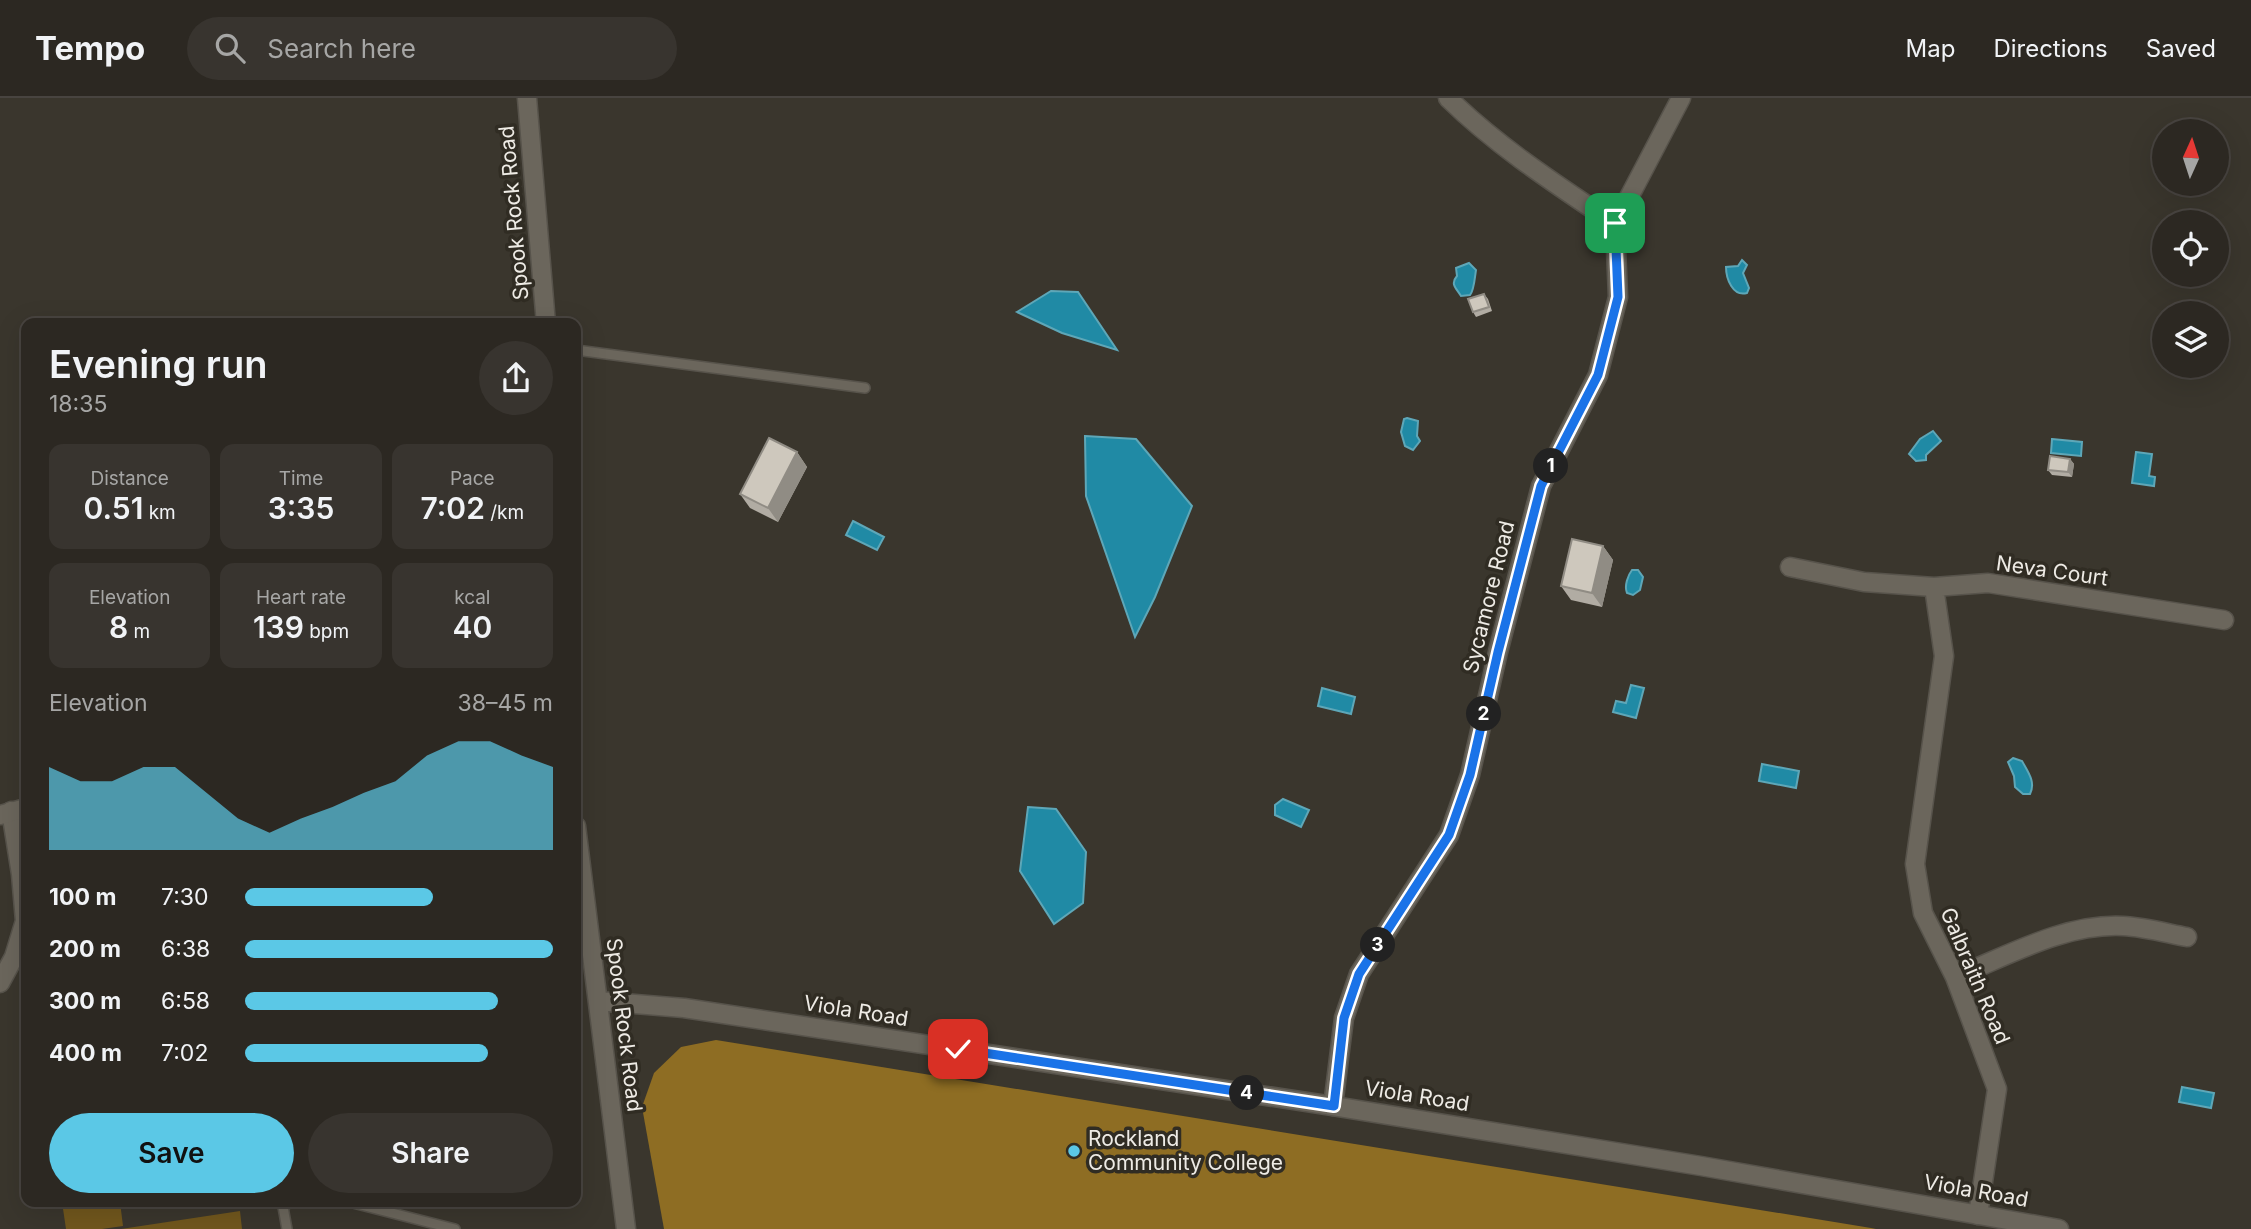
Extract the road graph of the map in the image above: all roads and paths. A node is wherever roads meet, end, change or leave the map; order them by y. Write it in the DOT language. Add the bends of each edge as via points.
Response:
graph roads {
  1 [pos="527,98"];
  2 [pos="1448,98"];
  3 [pos="1681,98"];
  4 [pos="1615,223"];
  5 [pos="545,318"];
  6 [pos="581,351"];
  7 [pos="865,388"];
  8 [pos="1790,567"];
  9 [pos="1934,587"];
  10 [pos="2224,620"];
  11 [pos="13,811"];
  12 [pos="581,866"];
  13 [pos="21,874"];
  14 [pos="21,934"];
  15 [pos="2187,937"];
  16 [pos="1955,977"];
  17 [pos="0,983"];
  18 [pos="598,1001"];
  19 [pos="1334,1106"];
  20 [pos="284,1207"];
  21 [pos="369,1207"];
  22 [pos="1978,1218"];
  23 [pos="287,1229"];
  24 [pos="456,1229"];
  25 [pos="626,1229"];
  26 [pos="2059,1229"];
  1 -- 5 [label="street, Spook Rock Road"];
  2 -- 4 [label="street" via="1552,183"];
  3 -- 4 [label="street"];
  4 -- 19 [label="street, Sycamore Road" via="1618,297 1598,375 1541,486 1470,775 1449,835 1359,974 1344,1018"];
  6 -- 7 [label="lane"];
  8 -- 9 [label="street, Neva Court" via="1864,582"];
  9 -- 10 [label="street, Neva Court" via="1988,583"];
  9 -- 16 [label="street, Galbraith Road" via="1944,656 1915,864 1923,913"];
  11 -- 13 [label="street"];
  12 -- 18 [label="street, Spook Rock Road"];
  14 -- 17 [label="street"];
  15 -- 16 [label="street" via="2124,926 2089,927"];
  16 -- 22 [label="street, Galbraith Road" via="1997,1089"];
  18 -- 19 [label="street, Viola Road" via="684,1008"];
  18 -- 25 [label="street, Spook Rock Road"];
  19 -- 22 [label="street, Viola Road" via="1701,1166"];
  20 -- 23 [label="lane"];
  21 -- 24 [label="lane"];
  22 -- 26 [label="street, Viola Road"];
}
